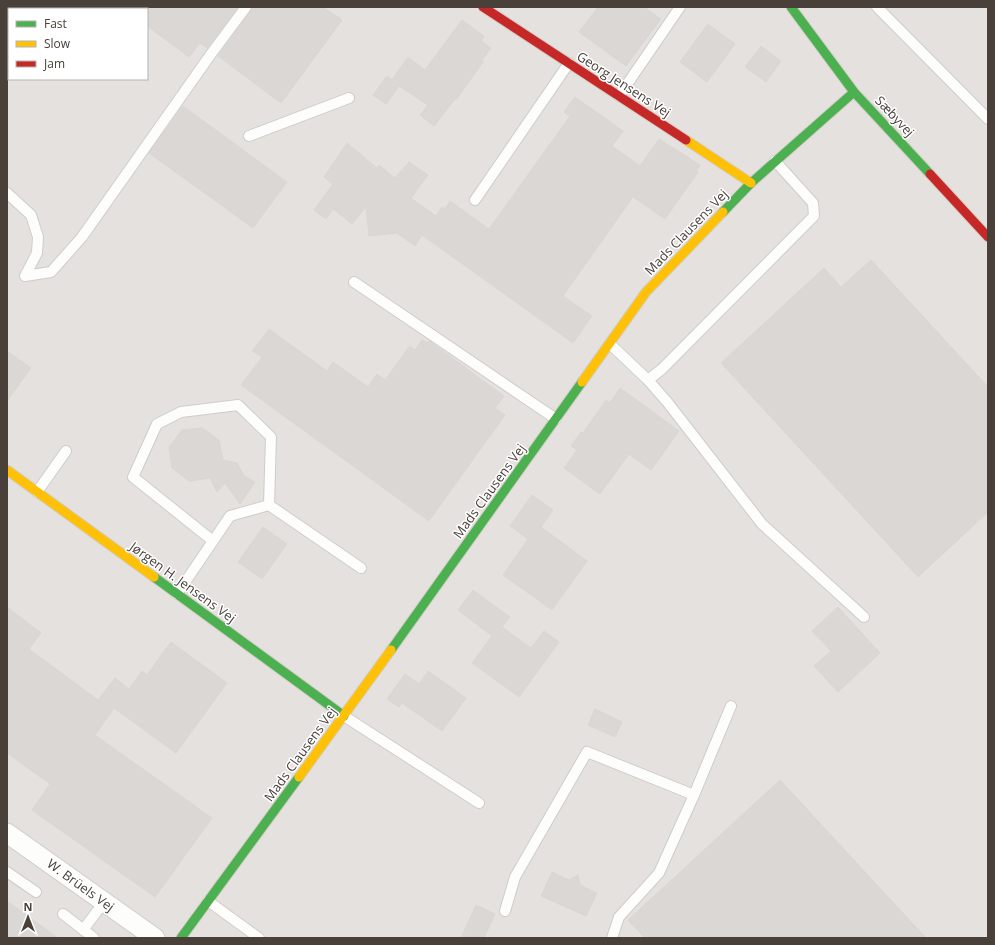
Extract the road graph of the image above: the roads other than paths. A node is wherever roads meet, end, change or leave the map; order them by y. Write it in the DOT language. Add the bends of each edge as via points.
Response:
graph roads {
  1 [pos="246,7"];
  2 [pos="483,7"];
  3 [pos="680,7"];
  4 [pos="791,7"];
  5 [pos="877,7"];
  6 [pos="569,63"];
  7 [pos="854,92"];
  8 [pos="619,96"];
  9 [pos="349,98"];
  10 [pos="988,119"];
  11 [pos="249,136"];
  12 [pos="776,161"];
  13 [pos="751,183"];
  14 [pos="7,193"];
  15 [pos="475,200"];
  16 [pos="988,236"];
  17 [pos="354,282"];
  18 [pos="610,344"];
  19 [pos="648,380"];
  20 [pos="556,419"];
  21 [pos="66,451"];
  22 [pos="7,470"];
  23 [pos="37,492"];
  24 [pos="269,505"];
  25 [pos="213,541"];
  26 [pos="361,568"];
  27 [pos="177,594"];
  28 [pos="864,617"];
  29 [pos="731,706"];
  30 [pos="344,716"];
  31 [pos="694,795"];
  32 [pos="478,803"];
  33 [pos="7,833"];
  34 [pos="7,872"];
  35 [pos="36,892"];
  36 [pos="208,901"];
  37 [pos="104,902"];
  38 [pos="505,911"];
  39 [pos="63,914"];
  40 [pos="83,930"];
  41 [pos="94,938"];
  42 [pos="155,938"];
  43 [pos="181,938"];
  44 [pos="259,938"];
  45 [pos="612,938"];
  1 -- 14 [label="lane" via="82,237 51,272 25,276 37,253 38,237 30,216"];
  2 -- 6 [label="street, Georg Jensens Vej"];
  3 -- 8 [label="lane"];
  4 -- 7 [label="street, Sæbyvej"];
  5 -- 10 [label="lane"];
  6 -- 8 [label="street, Georg Jensens Vej"];
  6 -- 15 [label="lane"];
  7 -- 12 [label="street, Mads Clausens Vej"];
  7 -- 16 [label="street, Sæbyvej"];
  8 -- 13 [label="street, Georg Jensens Vej"];
  9 -- 11 [label="lane"];
  12 -- 13 [label="street, Mads Clausens Vej"];
  12 -- 19 [label="lane" via="813,203 814,216 662,369"];
  13 -- 18 [label="street, Mads Clausens Vej" via="646,292"];
  17 -- 20 [label="lane"];
  18 -- 19 [label="lane"];
  18 -- 20 [label="street, Mads Clausens Vej"];
  19 -- 28 [label="lane" via="762,524"];
  20 -- 30 [label="street, Mads Clausens Vej"];
  21 -- 23 [label="lane"];
  22 -- 23 [label="street, Jørgen H. Jensens Vej"];
  23 -- 27 [label="street, Jørgen H. Jensens Vej"];
  24 -- 25 [label="lane" via="230,516"];
  24 -- 25 [label="lane" via="271,437 238,406 181,412 157,424 133,477"];
  24 -- 26 [label="lane"];
  25 -- 27 [label="lane"];
  27 -- 30 [label="street, Jørgen H. Jensens Vej"];
  29 -- 31 [label="lane"];
  30 -- 32 [label="lane"];
  30 -- 36 [label="street, Mads Clausens Vej"];
  31 -- 38 [label="lane" via="587,752 515,877"];
  31 -- 45 [label="lane" via="659,873 620,917"];
  33 -- 37 [label="street, W. Brüels Vej"];
  34 -- 35 [label="lane"];
  36 -- 43 [label="street, Mads Clausens Vej"];
  36 -- 44 [label="lane"];
  37 -- 40 [label="lane"];
  37 -- 42 [label="street, W. Brüels Vej"];
  39 -- 40 [label="lane"];
  40 -- 41 [label="lane"];
}
